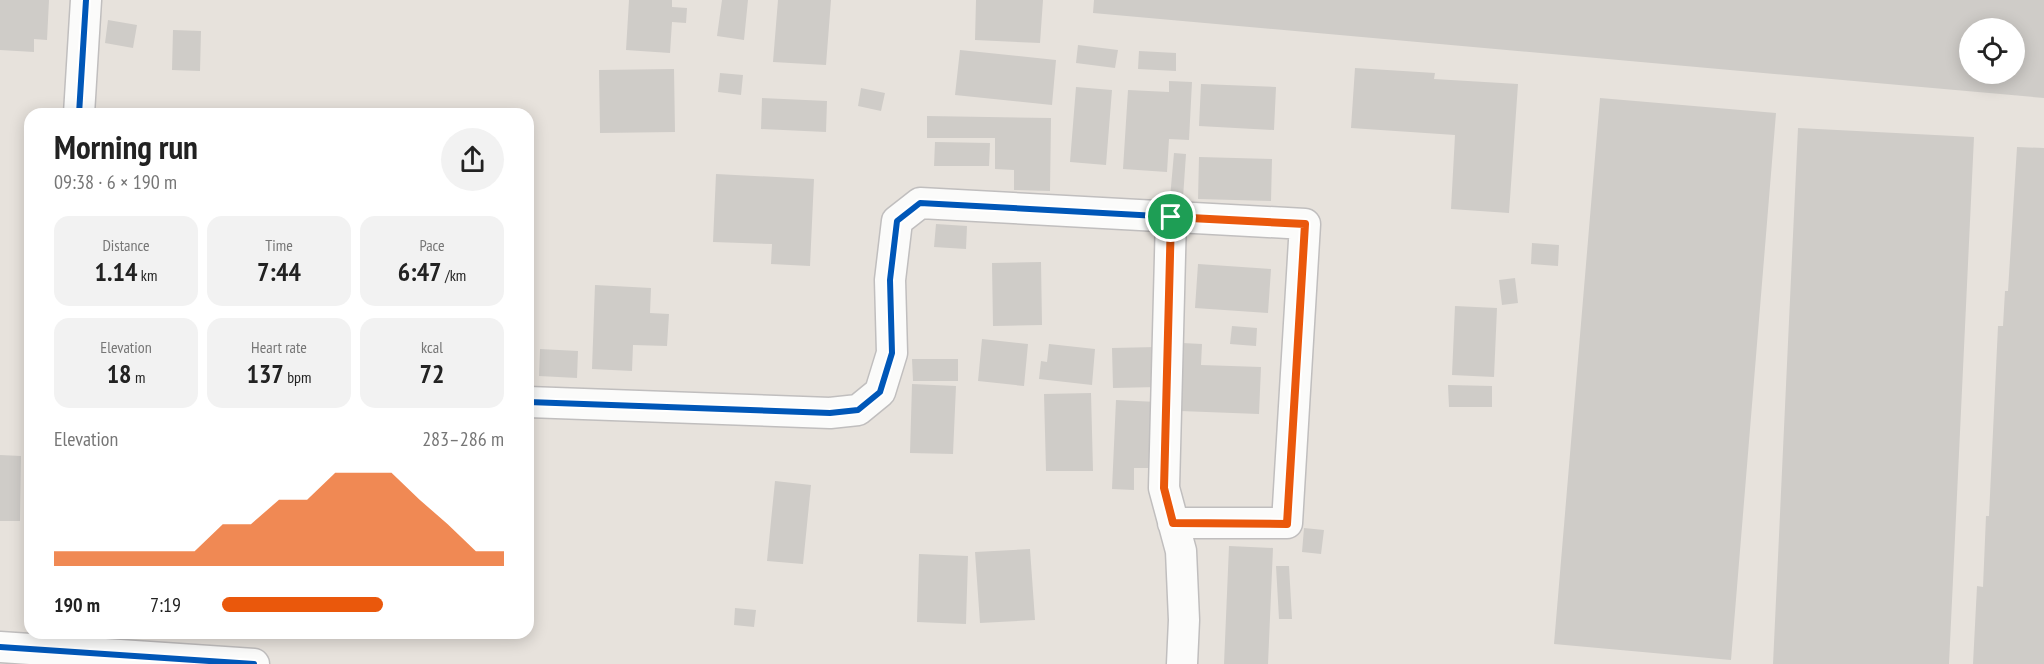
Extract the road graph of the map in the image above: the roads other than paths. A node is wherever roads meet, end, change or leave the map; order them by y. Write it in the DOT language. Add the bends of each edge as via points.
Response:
graph roads {
  1 [pos="86,0"];
  2 [pos="79,108"];
  3 [pos="1171,217"];
  4 [pos="534,402"];
  5 [pos="1173,523"];
  6 [pos="0,647"];
  7 [pos="254,664"];
  8 [pos="1182,664"];
  1 -- 2 [label="street"];
  3 -- 4 [label="street" via="920,203 897,221 890,280 892,353 880,392 858,410 830,413"];
  3 -- 5 [label="street" via="1164,488"];
  3 -- 5 [label="street" via="1305,224 1287,524"];
  5 -- 8 [label="street" via="1180,551"];
  6 -- 7 [label="street"];
}
